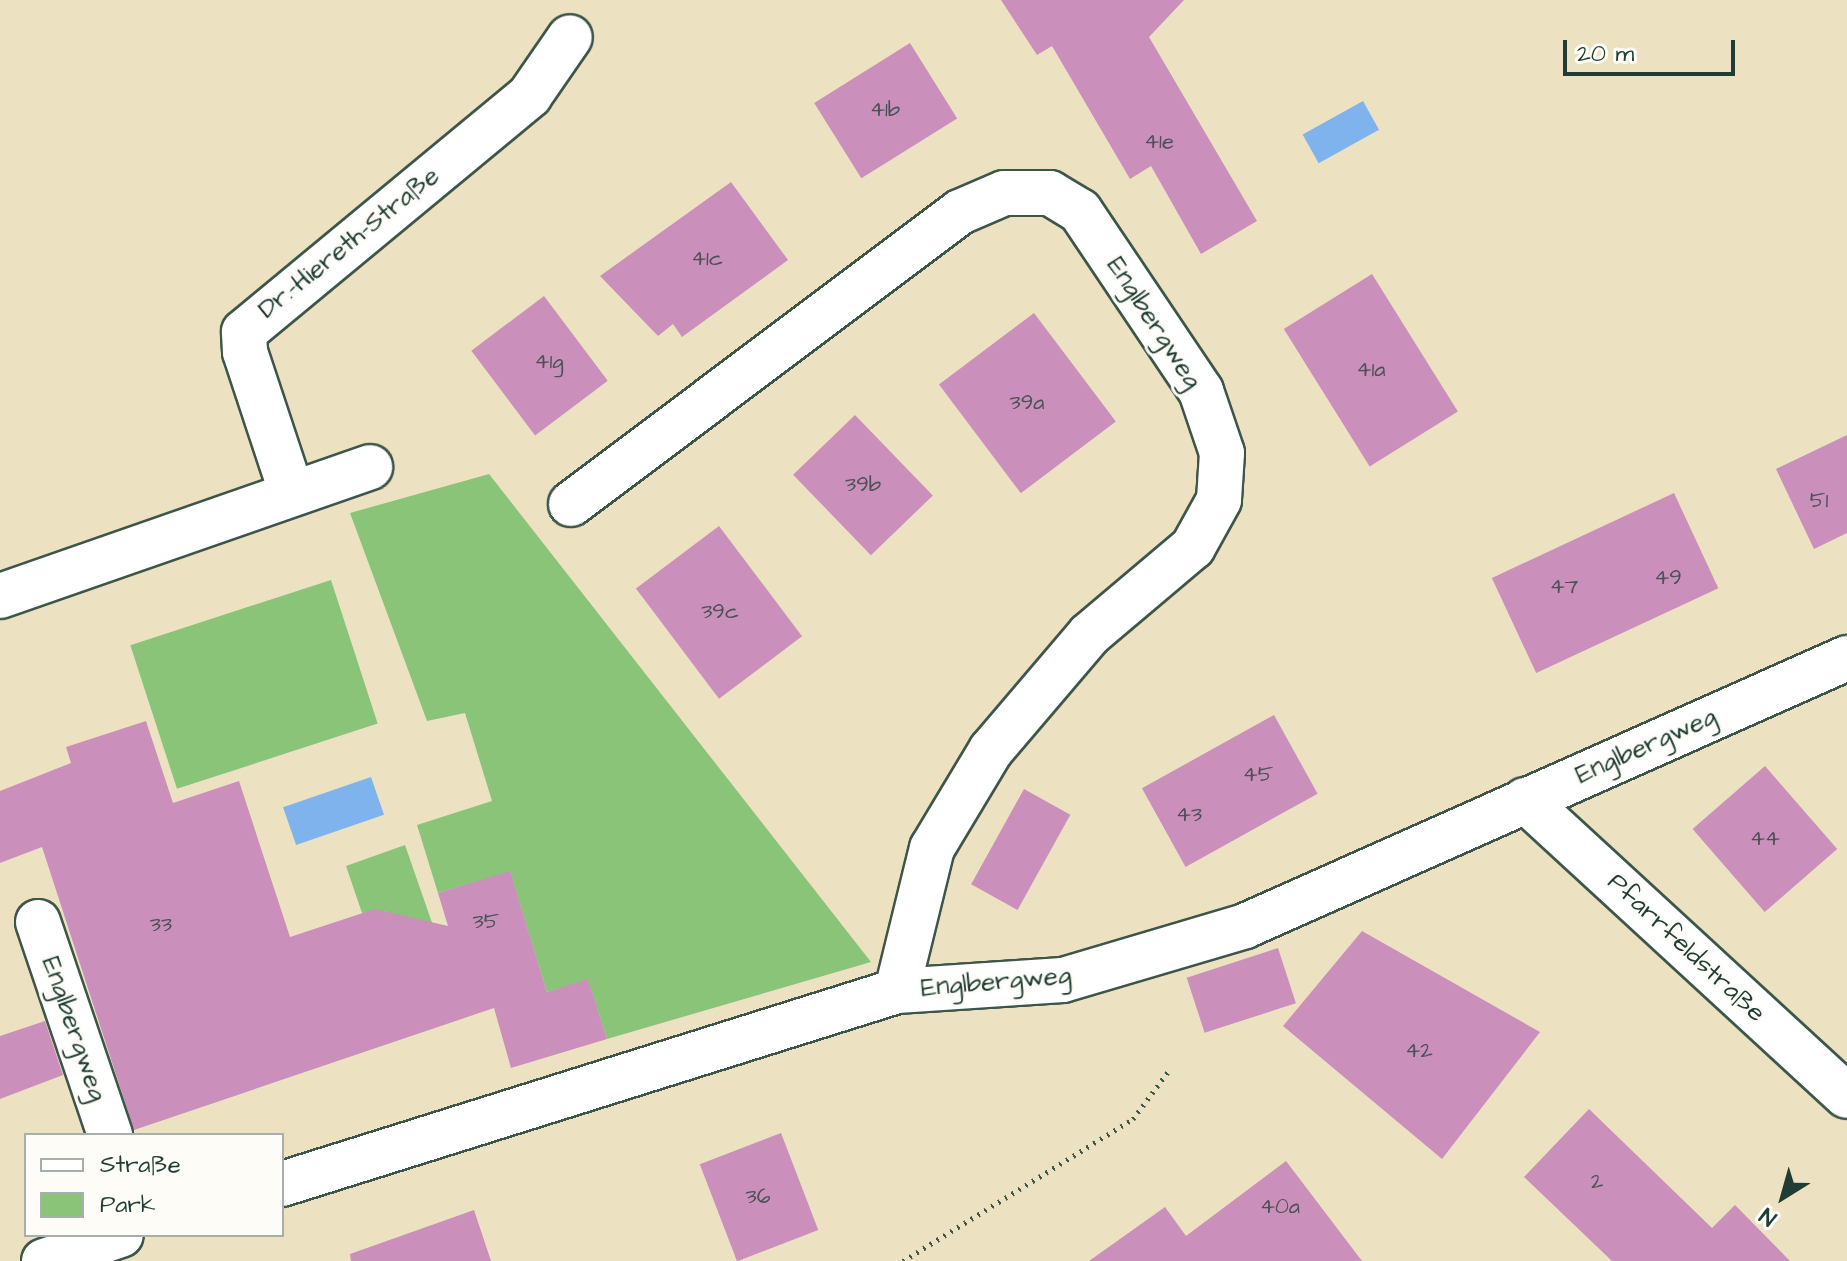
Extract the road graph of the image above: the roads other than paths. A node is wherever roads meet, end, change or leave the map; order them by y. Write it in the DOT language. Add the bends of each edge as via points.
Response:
graph roads {
  1 [pos="570,37"];
  2 [pos="370,467"];
  3 [pos="291,491"];
  4 [pos="571,504"];
  5 [pos="0,596"];
  6 [pos="1847,658"];
  7 [pos="1525,800"];
  8 [pos="38,922"];
  9 [pos="897,991"];
  10 [pos="1847,1096"];
  11 [pos="109,1133"];
  12 [pos="284,1183"];
  13 [pos="115,1237"];
  14 [pos="44,1261"];
  1 -- 3 [label="street, Dr.-Hiereth-Straße" via="530,95 244,332 245,352"];
  2 -- 3 [label="street"];
  3 -- 5 [label="street"];
  4 -- 9 [label="street, Englbergweg" via="960,212 1004,193 1050,193 1080,211 1193,378 1222,453 1219,500 1193,547 1089,635 991,750 932,848"];
  6 -- 7 [label="street, Englbergweg"];
  7 -- 9 [label="street, Englbergweg" via="1245,926 1063,980"];
  7 -- 10 [label="street, Pfarrfeldstraße"];
  8 -- 11 [label="street, Englbergweg"];
  9 -- 12 [label="street, Englbergweg"];
  13 -- 14 [label="street"];
}
